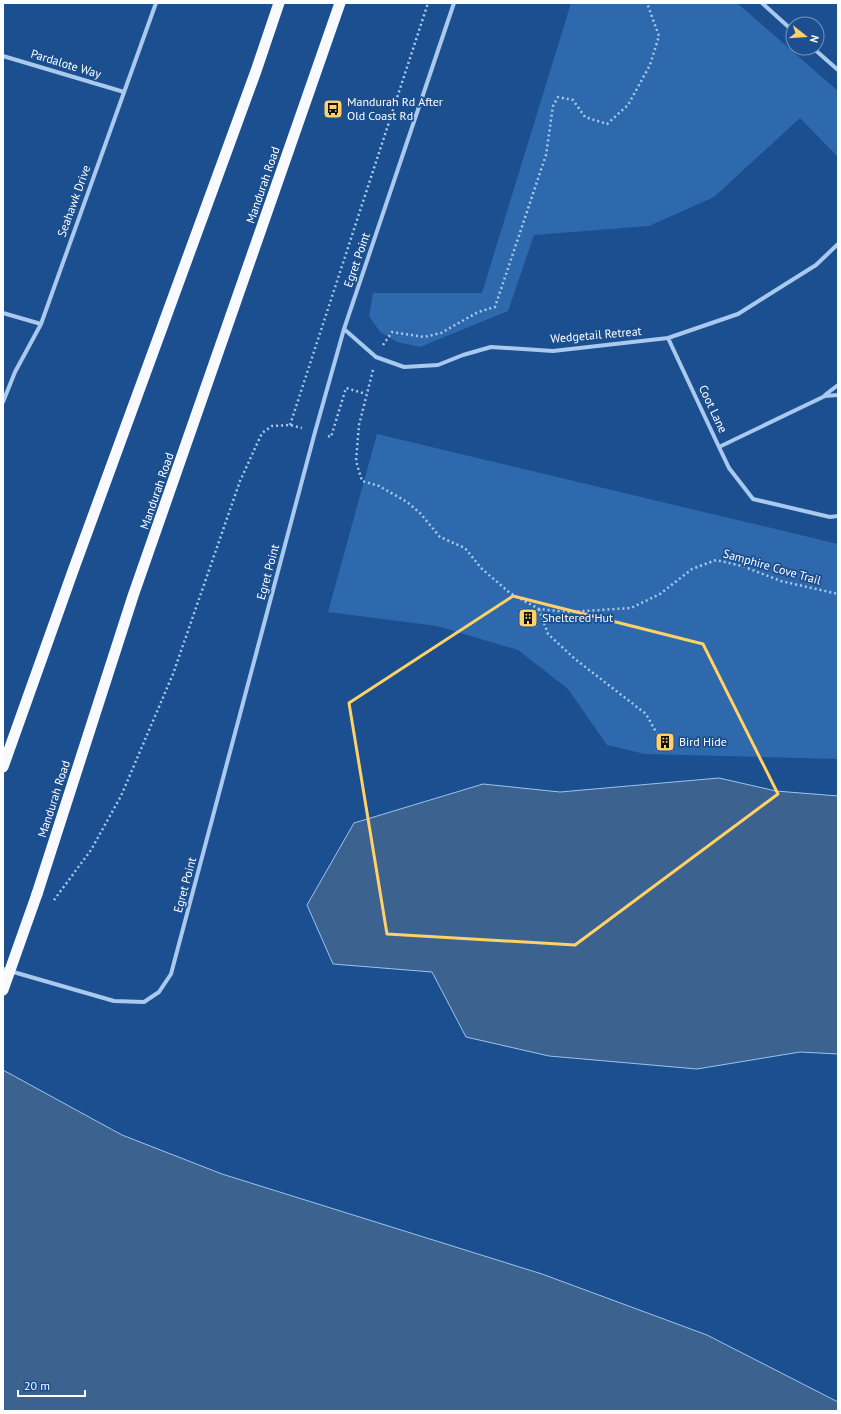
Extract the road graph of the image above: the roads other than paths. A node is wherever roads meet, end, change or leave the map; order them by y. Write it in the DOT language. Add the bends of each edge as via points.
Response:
graph roads {
  1 [pos="156,3"];
  2 [pos="279,3"];
  3 [pos="340,3"];
  4 [pos="454,3"];
  5 [pos="762,3"];
  6 [pos="785,24"];
  7 [pos="3,56"];
  8 [pos="822,56"];
  9 [pos="838,70"];
  10 [pos="124,92"];
  11 [pos="838,244"];
  12 [pos="3,313"];
  13 [pos="41,324"];
  14 [pos="344,330"];
  15 [pos="668,338"];
  16 [pos="838,385"];
  17 [pos="838,395"];
  18 [pos="825,396"];
  19 [pos="3,402"];
  20 [pos="719,448"];
  21 [pos="838,516"];
  22 [pos="3,767"];
  23 [pos="3,969"];
  24 [pos="3,990"];
  1 -- 10 [label="street, Seahawk Drive"];
  2 -- 22 [label="highway"];
  3 -- 24 [label="highway, Mandurah Road, bridge" via="133,596 37,894"];
  4 -- 14 [label="street, Egret Point"];
  5 -- 6 [label="street"];
  7 -- 10 [label="street, Pardalote Way"];
  8 -- 9 [label="street"];
  10 -- 13 [label="street, Seahawk Drive"];
  11 -- 15 [label="street, Wedgetail Retreat" via="816,265 738,314"];
  12 -- 13 [label="street"];
  13 -- 19 [label="street, Seahawk Drive" via="15,372"];
  14 -- 15 [label="street, Wedgetail Retreat" via="376,357 404,367 438,365 491,347 553,351"];
  14 -- 23 [label="street, Egret Point" via="171,974 159,992 144,1002 114,1001"];
  15 -- 20 [label="street, Coot Lane"];
  16 -- 18 [label="street, Coot Lane"];
  17 -- 18 [label="street, Coot Lane"];
  18 -- 20 [label="street, Coot Lane"];
  20 -- 21 [label="street" via="729,468 753,499 830,517"];
}
